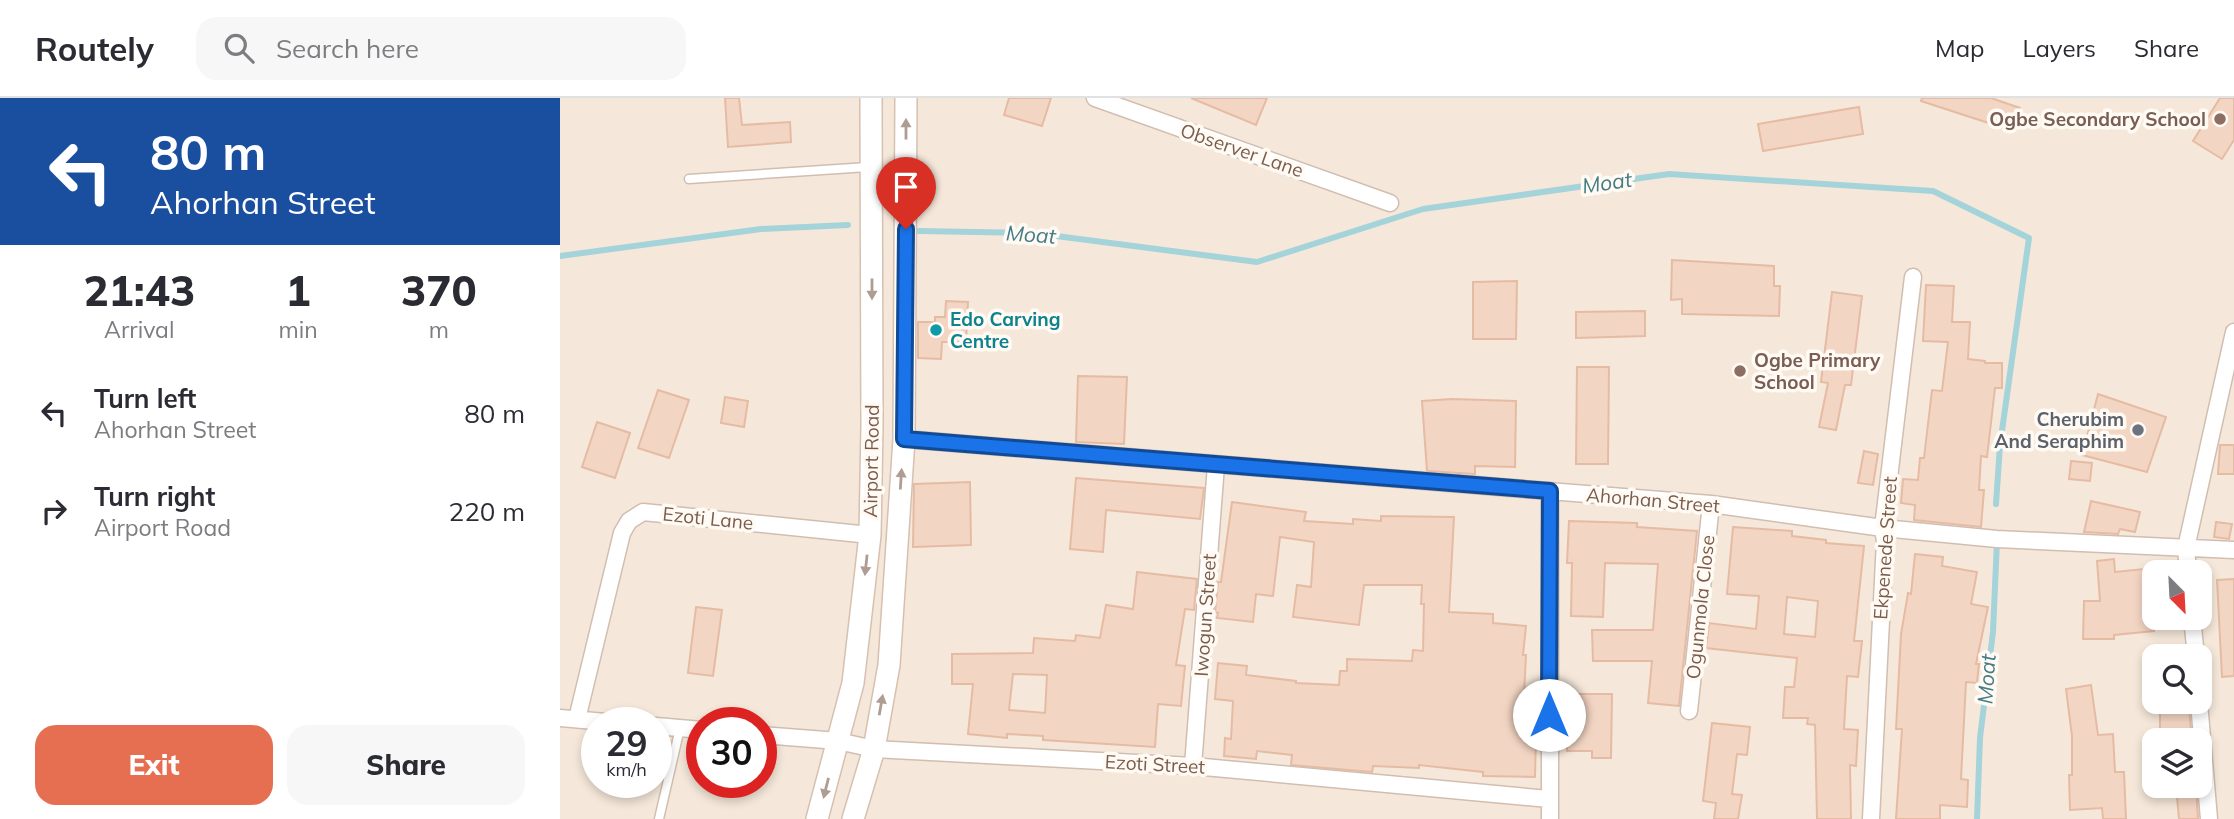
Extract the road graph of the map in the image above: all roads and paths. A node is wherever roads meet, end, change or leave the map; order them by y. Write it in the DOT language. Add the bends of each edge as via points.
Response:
graph roads {
  1 [pos="871,98"];
  2 [pos="906,98"];
  3 [pos="1095,98"];
  4 [pos="871,167"];
  5 [pos="690,179"];
  6 [pos="1390,203"];
  7 [pos="1913,277"];
  8 [pos="2234,332"];
  9 [pos="904,439"];
  10 [pos="1216,465"];
  11 [pos="1550,491"];
  12 [pos="1711,504"];
  13 [pos="1883,528"];
  14 [pos="870,535"];
  15 [pos="2186,548"];
  16 [pos="2234,550"];
  17 [pos="2187,560"];
  18 [pos="1689,710"];
  19 [pos="2200,714"];
  20 [pos="560,718"];
  21 [pos="577,719"];
  22 [pos="581,719"];
  23 [pos="672,727"];
  24 [pos="680,728"];
  25 [pos="686,729"];
  26 [pos="777,736"];
  27 [pos="838,741"];
  28 [pos="874,749"];
  29 [pos="1194,766"];
  30 [pos="1549,799"];
  31 [pos="659,819"];
  32 [pos="817,819"];
  33 [pos="853,819"];
  34 [pos="1550,819"];
  35 [pos="1871,819"];
  36 [pos="2209,819"];
  1 -- 4 [label="main road, Airport Road"];
  9 -- 2 [label="main road, Airport Road, one-way"];
  3 -- 6 [label="street, Observer Lane"];
  4 -- 5 [label="lane"];
  4 -- 14 [label="main road, Airport Road, one-way"];
  7 -- 13 [label="street, Ekpenede Street"];
  8 -- 15 [label="street"];
  9 -- 10 [label="street, Ahorhan Street"];
  28 -- 9 [label="main road, Airport Road, one-way" via="889,665"];
  10 -- 11 [label="street, Ahorhan Street"];
  10 -- 29 [label="street, Iwogun Street"];
  11 -- 12 [label="street, Ahorhan Street"];
  11 -- 30 [label="street"];
  12 -- 13 [label="street, Ahorhan Street"];
  12 -- 18 [label="street, Ogunmola Close"];
  13 -- 15 [label="street, Ahorhan Street"];
  13 -- 35 [label="street, Ekpenede Street"];
  14 -- 21 [label="street, Ezoti Lane" via="643,512 622,533"];
  14 -- 27 [label="main road, Airport Road, one-way" via="853,684"];
  15 -- 16 [label="street, Ahorhan Street"];
  15 -- 17 [label="street"];
  19 -- 36 [label="street"];
  20 -- 21 [label="street"];
  21 -- 22 [label="street"];
  23 -- 24 [label="street"];
  24 -- 25 [label="street"];
  24 -- 31 [label="lane"];
  26 -- 27 [label="street, Ezoti Street"];
  27 -- 28 [label="street, Ezoti Street"];
  27 -- 32 [label="main road, Airport Road, one-way"];
  28 -- 29 [label="street, Ezoti Street"];
  28 -- 33 [label="main road, Airport Road"];
  29 -- 30 [label="street, Ezoti Street"];
  30 -- 34 [label="street"];
}
